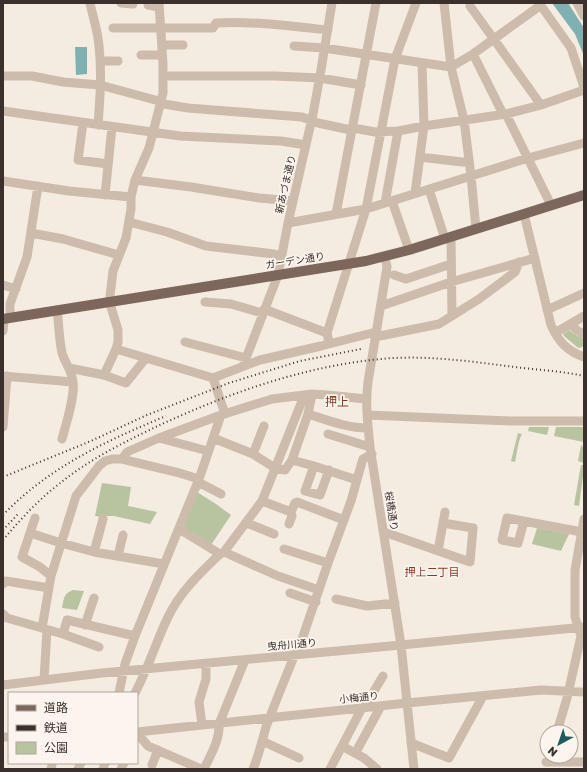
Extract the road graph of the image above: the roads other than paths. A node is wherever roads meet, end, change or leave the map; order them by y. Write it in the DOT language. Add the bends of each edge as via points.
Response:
graph roads {
  1 [pos="90,3"];
  2 [pos="121,3"];
  3 [pos="332,3"];
  4 [pos="376,3"];
  5 [pos="416,3"];
  6 [pos="444,3"];
  7 [pos="470,3"];
  8 [pos="577,3"];
  9 [pos="133,4"];
  10 [pos="540,4"];
  11 [pos="148,5"];
  12 [pos="159,5"];
  13 [pos="584,16"];
  14 [pos="113,28"];
  15 [pos="160,28"];
  16 [pos="328,30"];
  17 [pos="494,39"];
  18 [pos="162,45"];
  19 [pos="184,45"];
  20 [pos="294,46"];
  21 [pos="324,48"];
  22 [pos="473,54"];
  23 [pos="141,55"];
  24 [pos="162,55"];
  25 [pos="366,55"];
  26 [pos="395,59"];
  27 [pos="100,61"];
  28 [pos="118,61"];
  29 [pos="422,63"];
  30 [pos="451,67"];
  31 [pos="3,76"];
  32 [pos="164,76"];
  33 [pos="320,78"];
  34 [pos="100,85"];
  35 [pos="361,85"];
  36 [pos="584,87"];
  37 [pos="584,90"];
  38 [pos="162,102"];
  39 [pos="541,105"];
  40 [pos="3,111"];
  41 [pos="505,114"];
  42 [pos="464,120"];
  43 [pos="311,121"];
  44 [pos="83,123"];
  45 [pos="98,125"];
  46 [pos="424,126"];
  47 [pos="112,127"];
  48 [pos="352,129"];
  49 [pos="398,131"];
  50 [pos="381,132"];
  51 [pos="154,133"];
  52 [pos="584,143"];
  53 [pos="306,145"];
  54 [pos="420,157"];
  55 [pos="528,158"];
  56 [pos="469,161"];
  57 [pos="108,164"];
  58 [pos="471,176"];
  59 [pos="135,180"];
  60 [pos="3,181"];
  61 [pos="38,186"];
  62 [pos="428,189"];
  63 [pos="415,193"];
  64 [pos="105,194"];
  65 [pos="584,195"];
  66 [pos="131,197"];
  67 [pos="293,201"];
  68 [pos="389,202"];
  69 [pos="551,205"];
  70 [pos="366,209"];
  71 [pos="336,214"];
  72 [pos="524,214"];
  73 [pos="129,222"];
  74 [pos="288,222"];
  75 [pos="476,229"];
  76 [pos="31,233"];
  77 [pos="448,238"];
  78 [pos="409,250"];
  79 [pos="120,255"];
  80 [pos="280,256"];
  81 [pos="385,257"];
  82 [pos="535,258"];
  83 [pos="519,262"];
  84 [pos="348,263"];
  85 [pos="451,264"];
  86 [pos="278,274"];
  87 [pos="394,275"];
  88 [pos="451,282"];
  89 [pos="3,285"];
  90 [pos="16,289"];
  91 [pos="584,293"];
  92 [pos="110,302"];
  93 [pos="206,302"];
  94 [pos="381,306"];
  95 [pos="57,310"];
  96 [pos="547,310"];
  97 [pos="263,311"];
  98 [pos="452,316"];
  99 [pos="584,316"];
  100 [pos="6,318"];
  101 [pos="571,324"];
  102 [pos="3,331"];
  103 [pos="327,333"];
  104 [pos="555,333"];
  105 [pos="584,333"];
  106 [pos="375,334"];
  107 [pos="185,342"];
  108 [pos="329,343"];
  109 [pos="116,349"];
  110 [pos="584,350"];
  111 [pos="575,353"];
  112 [pos="584,357"];
  113 [pos="146,358"];
  114 [pos="244,362"];
  115 [pos="69,368"];
  116 [pos="104,374"];
  117 [pos="5,376"];
  118 [pos="212,378"];
  119 [pos="73,382"];
  120 [pos="308,395"];
  121 [pos="366,399"];
  122 [pos="223,414"];
  123 [pos="308,414"];
  124 [pos="367,416"];
  125 [pos="584,421"];
  126 [pos="264,426"];
  127 [pos="3,427"];
  128 [pos="368,428"];
  129 [pos="328,434"];
  130 [pos="158,438"];
  131 [pos="213,438"];
  132 [pos="62,439"];
  133 [pos="208,451"];
  134 [pos="371,451"];
  135 [pos="252,454"];
  136 [pos="122,459"];
  137 [pos="292,460"];
  138 [pos="314,466"];
  139 [pos="275,468"];
  140 [pos="329,470"];
  141 [pos="357,480"];
  142 [pos="199,481"];
  143 [pos="221,494"];
  144 [pos="262,500"];
  145 [pos="291,512"];
  146 [pos="445,512"];
  147 [pos="35,518"];
  148 [pos="103,519"];
  149 [pos="584,519"];
  150 [pos="344,520"];
  151 [pos="524,521"];
  152 [pos="247,523"];
  153 [pos="443,523"];
  154 [pos="289,524"];
  155 [pos="179,529"];
  156 [pos="384,532"];
  157 [pos="582,532"];
  158 [pos="30,533"];
  159 [pos="274,534"];
  160 [pos="123,535"];
  161 [pos="61,543"];
  162 [pos="284,549"];
  163 [pos="438,551"];
  164 [pos="94,552"];
  165 [pos="222,553"];
  166 [pos="118,556"];
  167 [pos="328,563"];
  168 [pos="164,564"];
  169 [pos="51,576"];
  170 [pos="3,584"];
  171 [pos="49,588"];
  172 [pos="320,590"];
  173 [pos="290,593"];
  174 [pos="94,598"];
  175 [pos="336,599"];
  176 [pos="316,602"];
  177 [pos="395,603"];
  178 [pos="3,614"];
  179 [pos="85,625"];
  180 [pos="581,627"];
  181 [pos="44,629"];
  182 [pos="63,634"];
  183 [pos="135,636"];
  184 [pos="401,645"];
  185 [pos="99,647"];
  186 [pos="581,652"];
  187 [pos="296,654"];
  188 [pos="245,660"];
  189 [pos="206,664"];
  190 [pos="146,669"];
  191 [pos="124,672"];
  192 [pos="383,676"];
  193 [pos="44,680"];
  194 [pos="3,685"];
  195 [pos="568,691"];
  196 [pos="119,692"];
  197 [pos="135,692"];
  198 [pos="584,692"];
  199 [pos="483,696"];
  200 [pos="407,703"];
  201 [pos="381,706"];
  202 [pos="363,708"];
  203 [pos="270,718"];
  204 [pos="219,724"];
  205 [pos="560,724"];
  206 [pos="202,725"];
  207 [pos="138,733"];
  208 [pos="138,734"];
  209 [pos="262,741"];
  210 [pos="412,743"];
  211 [pos="342,746"];
  212 [pos="158,750"];
  213 [pos="357,750"];
  214 [pos="299,758"];
  215 [pos="584,762"];
  216 [pos="152,765"];
  217 [pos="179,765"];
  218 [pos="546,765"];
  219 [pos="202,769"];
  220 [pos="253,769"];
  221 [pos="330,769"];
  222 [pos="377,769"];
  223 [pos="414,769"];
  1 -- 27 [label="street"];
  2 -- 9 [label="street"];
  3 -- 16 [label="street, 新あづま通り"];
  4 -- 25 [label="street"];
  5 -- 26 [label="street"];
  6 -- 30 [label="street"];
  7 -- 17 [label="street"];
  8 -- 13 [label="street"];
  10 -- 17 [label="street"];
  10 -- 36 [label="street" via="571,48"];
  11 -- 12 [label="street"];
  12 -- 15 [label="street"];
  14 -- 15 [label="street"];
  15 -- 16 [label="street" via="213,28 216,23 227,22"];
  15 -- 18 [label="street"];
  16 -- 21 [label="street, 新あづま通り"];
  17 -- 22 [label="street"];
  17 -- 39 [label="street"];
  18 -- 19 [label="street"];
  18 -- 24 [label="street"];
  20 -- 21 [label="street"];
  21 -- 25 [label="street"];
  21 -- 33 [label="street, 新あづま通り"];
  22 -- 30 [label="street"];
  22 -- 41 [label="street"];
  23 -- 24 [label="street"];
  24 -- 32 [label="street"];
  25 -- 26 [label="street"];
  25 -- 35 [label="street"];
  26 -- 29 [label="street"];
  26 -- 50 [label="street"];
  27 -- 28 [label="street"];
  27 -- 34 [label="street"];
  29 -- 30 [label="street"];
  29 -- 46 [label="street"];
  30 -- 42 [label="street"];
  31 -- 34 [label="street" via="32,76"];
  32 -- 33 [label="street"];
  32 -- 38 [label="street"];
  33 -- 35 [label="street"];
  33 -- 43 [label="street, 新あづま通り"];
  34 -- 38 [label="street"];
  34 -- 45 [label="street"];
  35 -- 48 [label="street"];
  37 -- 39 [label="street"];
  38 -- 43 [label="street" via="188,108 302,117"];
  38 -- 51 [label="street"];
  39 -- 41 [label="street"];
  40 -- 44 [label="street"];
  41 -- 42 [label="street"];
  41 -- 55 [label="street"];
  42 -- 46 [label="street"];
  42 -- 56 [label="street"];
  43 -- 48 [label="street"];
  43 -- 53 [label="street, 新あづま通り"];
  44 -- 45 [label="street"];
  44 -- 57 [label="street" via="78,160"];
  45 -- 47 [label="street"];
  46 -- 49 [label="street"];
  46 -- 54 [label="street"];
  47 -- 51 [label="street"];
  47 -- 57 [label="street"];
  48 -- 50 [label="street"];
  48 -- 71 [label="street"];
  49 -- 50 [label="street"];
  49 -- 68 [label="street"];
  50 -- 70 [label="street"];
  51 -- 53 [label="street" via="281,141"];
  51 -- 59 [label="street"];
  52 -- 55 [label="street"];
  53 -- 67 [label="street, 新あづま通り"];
  54 -- 56 [label="street"];
  54 -- 63 [label="street"];
  55 -- 58 [label="street"];
  55 -- 69 [label="street"];
  56 -- 58 [label="street"];
  57 -- 64 [label="street"];
  58 -- 62 [label="street"];
  58 -- 75 [label="street"];
  59 -- 66 [label="street"];
  59 -- 67 [label="street"];
  60 -- 61 [label="street"];
  61 -- 64 [label="street"];
  61 -- 76 [label="street"];
  62 -- 63 [label="street"];
  62 -- 77 [label="street"];
  63 -- 68 [label="street"];
  64 -- 66 [label="street"];
  65 -- 69 [label="main road, ガーデン通り"];
  66 -- 73 [label="street"];
  67 -- 74 [label="street, 新あづま通り"];
  68 -- 70 [label="street"];
  68 -- 78 [label="street"];
  69 -- 72 [label="main road, ガーデン通り"];
  70 -- 71 [label="street"];
  70 -- 84 [label="street"];
  71 -- 74 [label="street"];
  72 -- 75 [label="main road, ガーデン通り"];
  72 -- 82 [label="street"];
  73 -- 79 [label="street"];
  73 -- 80 [label="street" via="206,246"];
  74 -- 80 [label="street, 新あづま通り"];
  75 -- 77 [label="main road, ガーデン通り"];
  76 -- 79 [label="street"];
  76 -- 90 [label="street" via="27,257"];
  77 -- 78 [label="main road, ガーデン通り"];
  77 -- 85 [label="street"];
  78 -- 81 [label="main road, ガーデン通り"];
  79 -- 92 [label="street" via="113,271"];
  80 -- 86 [label="street, 新あづま通り"];
  81 -- 84 [label="main road, ガーデン通り"];
  81 -- 94 [label="street, 桜橋通り" via="387,267"];
  82 -- 83 [label="street"];
  82 -- 96 [label="street"];
  83 -- 88 [label="street"];
  83 -- 98 [label="street" via="515,272"];
  84 -- 86 [label="main road, ガーデン通り"];
  84 -- 103 [label="street"];
  85 -- 87 [label="street" via="406,279"];
  85 -- 88 [label="street"];
  86 -- 92 [label="main road, ガーデン通り"];
  86 -- 97 [label="street, 新あづま通り"];
  88 -- 94 [label="street"];
  88 -- 98 [label="street"];
  89 -- 90 [label="street"];
  90 -- 100 [label="street"];
  91 -- 96 [label="street"];
  92 -- 95 [label="main road, ガーデン通り"];
  92 -- 109 [label="street" via="118,330"];
  93 -- 97 [label="street"];
  94 -- 106 [label="street, 桜橋通り"];
  95 -- 100 [label="main road, ガーデン通り"];
  95 -- 115 [label="street" via="60,343"];
  96 -- 104 [label="street"];
  97 -- 103 [label="street"];
  97 -- 114 [label="street, 新あづま通り"];
  98 -- 106 [label="street" via="439,324"];
  99 -- 101 [label="street"];
  100 -- 102 [label="street"];
  101 -- 104 [label="street"];
  101 -- 105 [label="street" via="577,331"];
  103 -- 108 [label="street"];
  104 -- 111 [label="street" via="564,346"];
  106 -- 108 [label="street"];
  106 -- 121 [label="street, 桜橋通り"];
  107 -- 114 [label="street"];
  108 -- 114 [label="street"];
  109 -- 113 [label="street"];
  109 -- 116 [label="street"];
  110 -- 111 [label="street"];
  111 -- 112 [label="street"];
  113 -- 116 [label="street" via="126,382"];
  113 -- 118 [label="street"];
  114 -- 118 [label="street"];
  115 -- 116 [label="street"];
  115 -- 119 [label="street"];
  117 -- 119 [label="street"];
  117 -- 127 [label="street"];
  118 -- 122 [label="street"];
  119 -- 132 [label="street" via="73,394"];
  120 -- 121 [label="street"];
  120 -- 122 [label="street" via="272,399"];
  120 -- 123 [label="street"];
  120 -- 139 [label="street"];
  121 -- 124 [label="street, 桜橋通り"];
  122 -- 130 [label="street"];
  122 -- 131 [label="street"];
  123 -- 128 [label="street" via="338,424"];
  123 -- 137 [label="street"];
  124 -- 125 [label="street"];
  124 -- 128 [label="street, 桜橋通り"];
  126 -- 135 [label="street"];
  128 -- 134 [label="street, 桜橋通り"];
  129 -- 134 [label="street"];
  130 -- 133 [label="street"];
  130 -- 136 [label="street" via="127,452"];
  131 -- 133 [label="street"];
  131 -- 135 [label="street"];
  133 -- 142 [label="street"];
  134 -- 141 [label="street" via="363,459"];
  134 -- 156 [label="street, 桜橋通り"];
  135 -- 139 [label="street"];
  136 -- 142 [label="street" via="176,472"];
  136 -- 161 [label="street" via="105,461 76,496"];
  137 -- 138 [label="street"];
  137 -- 139 [label="street" via="284,470"];
  138 -- 140 [label="street"];
  138 -- 140 [label="street" via="305,491 320,496"];
  139 -- 144 [label="street"];
  140 -- 141 [label="street"];
  141 -- 150 [label="street"];
  142 -- 143 [label="street"];
  142 -- 155 [label="street"];
  144 -- 145 [label="street"];
  144 -- 152 [label="street"];
  145 -- 150 [label="street" via="294,503 297,502"];
  145 -- 154 [label="street"];
  146 -- 153 [label="street"];
  147 -- 158 [label="street"];
  148 -- 164 [label="street"];
  149 -- 157 [label="street"];
  150 -- 167 [label="street"];
  151 -- 157 [label="street"];
  152 -- 159 [label="street"];
  152 -- 165 [label="street"];
  153 -- 163 [label="street"];
  153 -- 163 [label="street" via="473,528 470,562"];
  155 -- 165 [label="street"];
  155 -- 168 [label="street"];
  156 -- 163 [label="street"];
  156 -- 177 [label="street, 桜橋通り"];
  157 -- 180 [label="street" via="575,570 575,617"];
  158 -- 161 [label="street"];
  158 -- 169 [label="street" via="22,557"];
  160 -- 166 [label="street"];
  161 -- 164 [label="street"];
  161 -- 169 [label="street"];
  162 -- 167 [label="street"];
  164 -- 166 [label="street"];
  165 -- 172 [label="street"];
  165 -- 190 [label="street" via="178,599"];
  166 -- 168 [label="street"];
  167 -- 172 [label="street"];
  168 -- 183 [label="street"];
  169 -- 171 [label="street"];
  170 -- 171 [label="street" via="6,581"];
  171 -- 181 [label="street"];
  172 -- 176 [label="street"];
  173 -- 176 [label="street"];
  174 -- 179 [label="street"];
  175 -- 177 [label="street" via="367,606"];
  176 -- 187 [label="street"];
  177 -- 184 [label="street, 桜橋通り"];
  178 -- 181 [label="street" via="7,618"];
  179 -- 182 [label="street" via="67,620"];
  179 -- 183 [label="street"];
  180 -- 184 [label="street, 曳舟川通り"];
  180 -- 186 [label="street"];
  181 -- 182 [label="street"];
  181 -- 193 [label="street"];
  182 -- 185 [label="street"];
  183 -- 191 [label="street"];
  184 -- 187 [label="street, 曳舟川通り"];
  184 -- 200 [label="street, 桜橋通り"];
  186 -- 195 [label="street"];
  187 -- 188 [label="street, 曳舟川通り"];
  187 -- 203 [label="street"];
  188 -- 189 [label="street, 曳舟川通り"];
  188 -- 204 [label="street"];
  189 -- 190 [label="street, 曳舟川通り"];
  189 -- 206 [label="street" via="206,679 199,702"];
  190 -- 191 [label="street, 曳舟川通り"];
  190 -- 197 [label="street"];
  191 -- 193 [label="street, 曳舟川通り"];
  191 -- 196 [label="street"];
  192 -- 202 [label="street"];
  193 -- 194 [label="street, 曳舟川通り"];
  195 -- 198 [label="street, 小梅通り"];
  195 -- 199 [label="street, 小梅通り" via="541,690"];
  195 -- 205 [label="street"];
  199 -- 200 [label="street, 小梅通り"];
  199 -- 210 [label="street" via="449,758"];
  200 -- 201 [label="street, 小梅通り"];
  200 -- 210 [label="street, 桜橋通り"];
  201 -- 202 [label="street, 小梅通り"];
  201 -- 213 [label="street"];
  202 -- 203 [label="street, 小梅通り"];
  202 -- 211 [label="street"];
  203 -- 204 [label="street, 小梅通り"];
  203 -- 209 [label="street"];
  204 -- 206 [label="street, 小梅通り"];
  204 -- 219 [label="street" via="220,733"];
  206 -- 207 [label="street, 小梅通り"];
  208 -- 212 [label="street" via="148,746"];
  209 -- 214 [label="street"];
  209 -- 220 [label="street"];
  210 -- 223 [label="street, 桜橋通り"];
  211 -- 221 [label="street"];
  211 -- 222 [label="street" via="364,758"];
  212 -- 216 [label="street"];
  212 -- 217 [label="street"];
  215 -- 218 [label="street"];
  217 -- 219 [label="street"];
}
